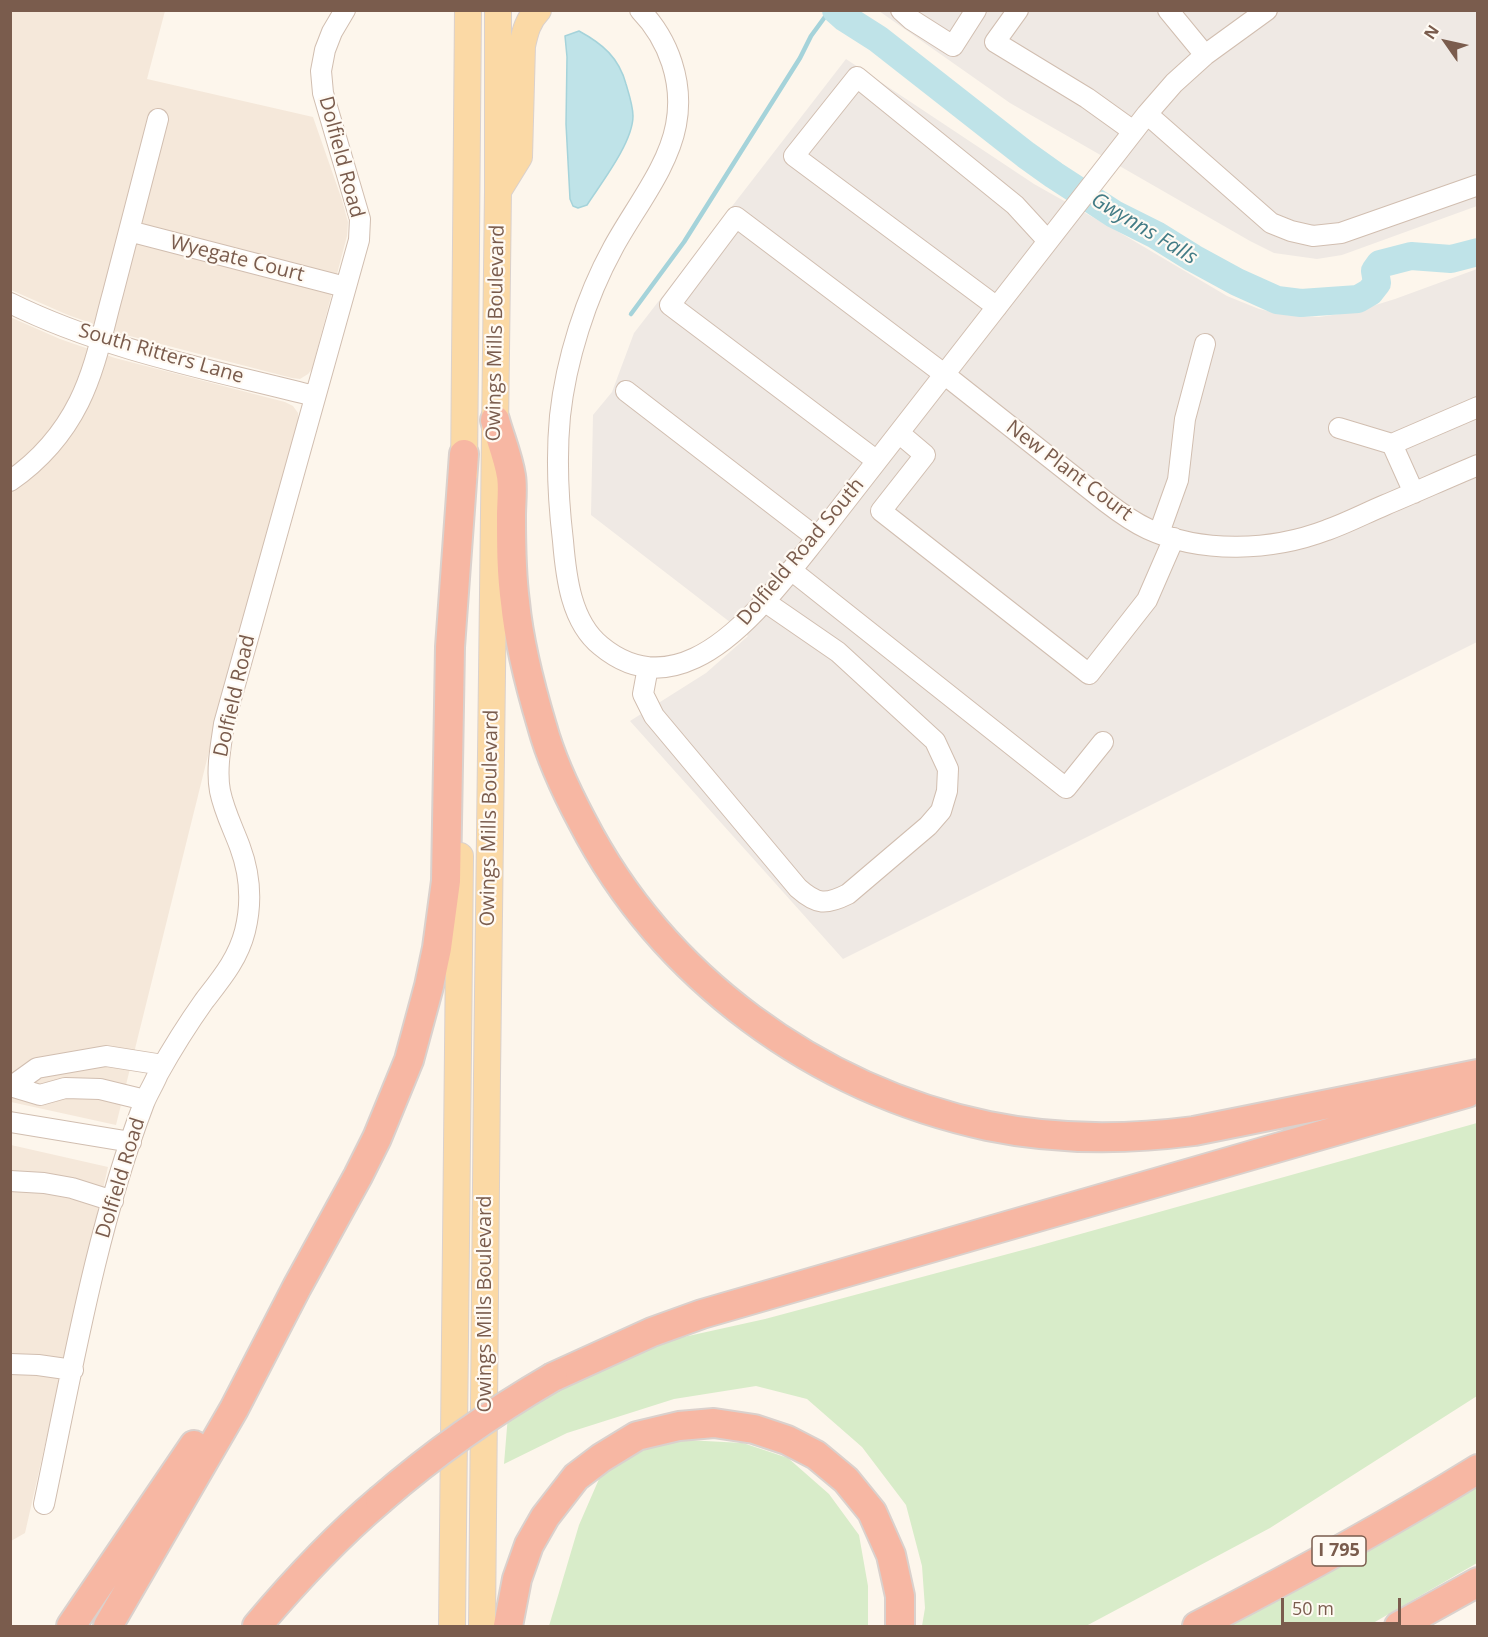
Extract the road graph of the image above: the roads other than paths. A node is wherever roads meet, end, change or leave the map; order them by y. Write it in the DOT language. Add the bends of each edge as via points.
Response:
graph roads {
  1 [pos="345,10"];
  2 [pos="468,10"];
  3 [pos="482,10"];
  4 [pos="498,10"];
  5 [pos="538,10"];
  6 [pos="640,10"];
  7 [pos="901,10"];
  8 [pos="976,10"];
  9 [pos="1018,10"];
  10 [pos="1168,10"];
  11 [pos="1267,10"];
  12 [pos="1205,55"];
  13 [pos="1147,114"];
  14 [pos="158,119"];
  15 [pos="1133,131"];
  16 [pos="1478,185"];
  17 [pos="498,191"];
  18 [pos="129,231"];
  19 [pos="1048,241"];
  20 [pos="345,287"];
  21 [pos="10,303"];
  22 [pos="997,307"];
  23 [pos="100,340"];
  24 [pos="1205,344"];
  25 [pos="944,374"];
  26 [pos="626,391"];
  27 [pos="314,396"];
  28 [pos="1478,407"];
  29 [pos="495,420"];
  30 [pos="1340,428"];
  31 [pos="898,433"];
  32 [pos="1392,444"];
  33 [pos="464,454"];
  34 [pos="877,461"];
  35 [pos="1478,465"];
  36 [pos="10,481"];
  37 [pos="860,482"];
  38 [pos="1414,493"];
  39 [pos="887,503"];
  40 [pos="1166,535"];
  41 [pos="817,538"];
  42 [pos="791,570"];
  43 [pos="764,601"];
  44 [pos="648,667"];
  45 [pos="1103,742"];
  46 [pos="489,903"];
  47 [pos="64,1064"];
  48 [pos="163,1065"];
  49 [pos="1478,1074"];
  50 [pos="11,1086"];
  51 [pos="65,1088"];
  52 [pos="1478,1090"];
  53 [pos="145,1100"];
  54 [pos="10,1122"];
  55 [pos="131,1142"];
  56 [pos="10,1181"];
  57 [pos="113,1201"];
  58 [pos="297,1287"];
  59 [pos="10,1364"];
  60 [pos="73,1370"];
  61 [pos="1478,1454"];
  62 [pos="1478,1469"];
  63 [pos="44,1504"];
  64 [pos="1406,1513"];
  65 [pos="1478,1582"];
  66 [pos="71,1626"];
  67 [pos="108,1626"];
  68 [pos="257,1626"];
  69 [pos="452,1626"];
  70 [pos="482,1626"];
  71 [pos="508,1626"];
  72 [pos="900,1626"];
  73 [pos="1197,1626"];
  74 [pos="1399,1626"];
  1 -- 20 [label="street, Dolfield Road" via="332,32 321,71 323,93 360,219"];
  2 -- 33 [label="main road, Owings Mills Boulevard"];
  3 -- 46 [label="main road" via="476,763"];
  4 -- 17 [label="main road, Owings Mills Boulevard"];
  5 -- 17 [label="main road" via="522,46 519,157"];
  6 -- 44 [label="street, Dolfield Road South" via="658,32 670,56 677,86 677,122 666,156 613,248 586,309 560,415 558,474 565,561 578,615 596,642 609,652 624,661"];
  7 -- 8 [label="street" via="953,46"];
  9 -- 15 [label="street" via="995,42"];
  10 -- 12 [label="street"];
  11 -- 12 [label="street, Dolfield Road South"];
  12 -- 13 [label="street, Dolfield Road South"];
  13 -- 15 [label="street, Dolfield Road South"];
  13 -- 16 [label="street" via="1271,223 1313,236 1341,233"];
  14 -- 18 [label="street"];
  15 -- 19 [label="street, Dolfield Road South"];
  17 -- 29 [label="main road, Owings Mills Boulevard"];
  18 -- 20 [label="street, Wyegate Court"];
  18 -- 23 [label="street"];
  19 -- 22 [label="street, Dolfield Road South"];
  19 -- 22 [label="street" via="1015,206 856,77 794,156"];
  20 -- 27 [label="street, Dolfield Road"];
  21 -- 23 [label="street, South Ritters Lane"];
  22 -- 25 [label="street, Dolfield Road South"];
  23 -- 27 [label="street, South Ritters Lane"];
  23 -- 36 [label="street" via="80,401 68,421 43,454"];
  24 -- 40 [label="street" via="1185,419"];
  25 -- 31 [label="street, Dolfield Road South"];
  25 -- 34 [label="street, New Plant Court" via="736,217 670,305"];
  25 -- 40 [label="street, New Plant Court" via="1125,517"];
  26 -- 41 [label="street"];
  27 -- 48 [label="street, Dolfield Road" via="220,746 219,788 250,888 246,930 231,967"];
  28 -- 32 [label="street"];
  29 -- 46 [label="main road, Owings Mills Boulevard"];
  29 -- 49 [label="highway" via="511,476 515,604 531,690 557,768 590,836 626,893 694,971 766,1030 827,1068 894,1098 979,1124 1056,1136 1123,1138 1194,1131"];
  30 -- 32 [label="street"];
  31 -- 34 [label="street, Dolfield Road South"];
  31 -- 39 [label="street" via="926,454"];
  32 -- 38 [label="street"];
  33 -- 58 [label="highway" via="450,647 446,880 437,948 419,1026 395,1097 358,1176"];
  33 -- 69 [label="main road, Owings Mills Boulevard"];
  34 -- 37 [label="street, Dolfield Road South"];
  35 -- 38 [label="street, New Plant Court"];
  37 -- 39 [label="street"];
  37 -- 41 [label="street, Dolfield Road South"];
  38 -- 40 [label="street, New Plant Court" via="1326,531 1294,540 1233,546 1201,544"];
  39 -- 40 [label="street" via="881,511 1089,674 1147,600"];
  41 -- 42 [label="street, Dolfield Road South"];
  42 -- 43 [label="street, Dolfield Road South"];
  42 -- 45 [label="street" via="1066,788"];
  43 -- 44 [label="street, Dolfield Road South" via="735,630 699,656 665,668"];
  43 -- 44 [label="street" via="838,651 935,741 948,769 941,811 848,894 834,901 819,902 798,888 654,716 643,694"];
  46 -- 70 [label="main road, Owings Mills Boulevard"];
  47 -- 48 [label="street" via="105,1056"];
  47 -- 50 [label="street" via="37,1068"];
  47 -- 51 [label="street"];
  48 -- 53 [label="street, Dolfield Road"];
  50 -- 51 [label="street" via="40,1095"];
  51 -- 53 [label="street" via="100,1089"];
  52 -- 68 [label="highway, bridge" via="702,1314 652,1332 553,1377 470,1429 416,1469 354,1522"];
  53 -- 55 [label="street, Dolfield Road"];
  54 -- 55 [label="street"];
  55 -- 57 [label="street, Dolfield Road"];
  56 -- 57 [label="street" via="72,1188"];
  57 -- 60 [label="street, Dolfield Road"];
  58 -- 66 [label="highway"];
  58 -- 67 [label="highway" via="234,1409"];
  59 -- 60 [label="street"];
  60 -- 63 [label="street, Dolfield Road"];
  61 -- 64 [label="highway" via="1431,1485"];
  62 -- 64 [label="highway, I 795"];
  64 -- 73 [label="highway, I 795"];
  65 -- 74 [label="highway"];
  71 -- 72 [label="highway" via="517,1579 529,1545 544,1517 576,1477 637,1436 714,1423 754,1429 787,1440 816,1455 846,1480 872,1512 891,1555 900,1596"];
}
